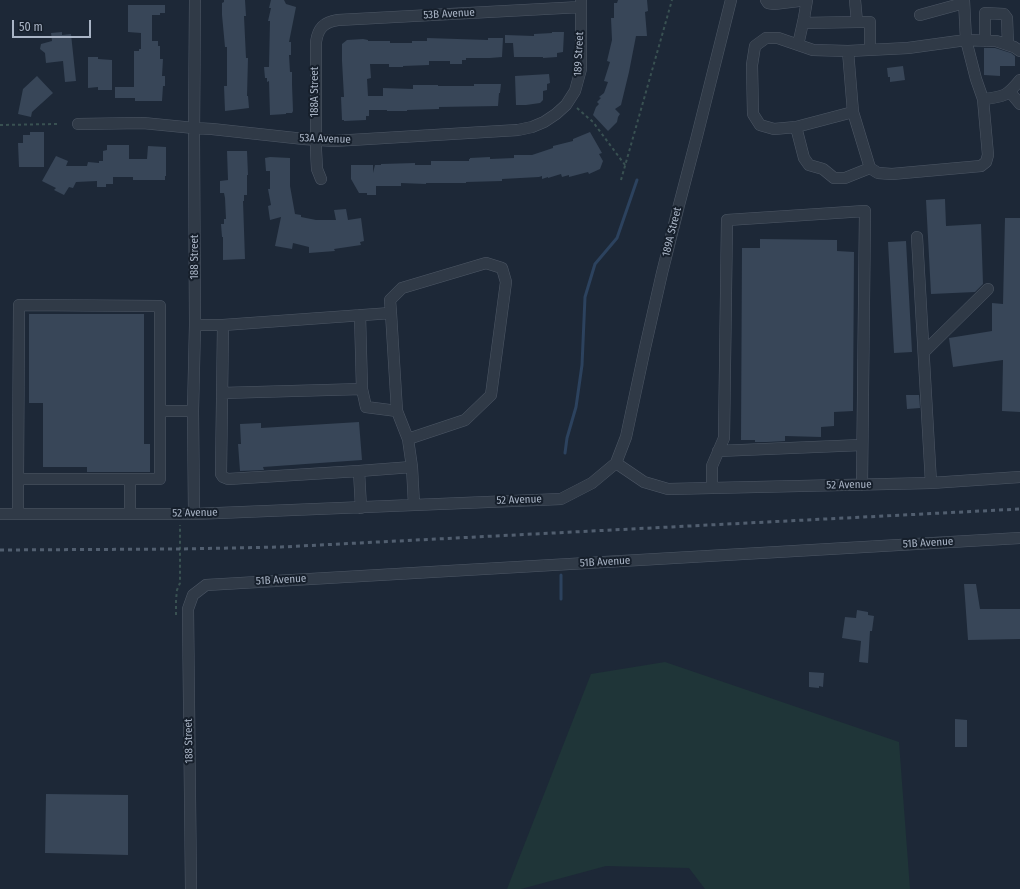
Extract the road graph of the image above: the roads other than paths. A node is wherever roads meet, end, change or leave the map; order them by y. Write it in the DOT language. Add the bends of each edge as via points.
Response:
graph roads {
  1 [pos="195,0"];
  2 [pos="731,0"];
  3 [pos="766,0"];
  4 [pos="807,0"];
  5 [pos="855,0"];
  6 [pos="964,1"];
  7 [pos="581,4"];
  8 [pos="920,15"];
  9 [pos="857,22"];
  10 [pos="803,23"];
  11 [pos="320,29"];
  12 [pos="966,40"];
  13 [pos="985,41"];
  14 [pos="798,45"];
  15 [pos="1008,45"];
  16 [pos="870,50"];
  17 [pos="848,51"];
  18 [pos="1020,51"];
  19 [pos="1020,80"];
  20 [pos="1010,92"];
  21 [pos="983,98"];
  22 [pos="568,102"];
  23 [pos="1020,104"];
  24 [pos="853,112"];
  25 [pos="78,124"];
  26 [pos="796,127"];
  27 [pos="194,128"];
  28 [pos="315,140"];
  29 [pos="870,168"];
  30 [pos="321,179"];
  31 [pos="916,237"];
  32 [pos="988,289"];
  33 [pos="391,313"];
  34 [pos="360,315"];
  35 [pos="195,325"];
  36 [pos="224,325"];
  37 [pos="924,352"];
  38 [pos="362,389"];
  39 [pos="222,393"];
  40 [pos="160,411"];
  41 [pos="193,411"];
  42 [pos="396,411"];
  43 [pos="408,439"];
  44 [pos="862,445"];
  45 [pos="718,451"];
  46 [pos="616,463"];
  47 [pos="412,467"];
  48 [pos="359,471"];
  49 [pos="1020,477"];
  50 [pos="18,479"];
  51 [pos="130,479"];
  52 [pos="931,483"];
  53 [pos="862,484"];
  54 [pos="712,488"];
  55 [pos="414,505"];
  56 [pos="361,508"];
  57 [pos="0,514"];
  58 [pos="18,514"];
  59 [pos="130,514"];
  60 [pos="194,514"];
  61 [pos="1020,538"];
  62 [pos="193,595"];
  63 [pos="191,889"];
  1 -- 27 [label="street, 188 Street"];
  2 -- 46 [label="street, 189A Street" via="662,273 626,437"];
  3 -- 4 [label="street" via="774,4"];
  4 -- 10 [label="street"];
  5 -- 9 [label="street"];
  6 -- 8 [label="street"];
  6 -- 12 [label="street"];
  7 -- 11 [label="street, 53B Avenue" via="338,20 325,24"];
  7 -- 22 [label="street, 189 Street" via="581,69 575,91"];
  9 -- 10 [label="street"];
  9 -- 16 [label="street" via="870,22"];
  10 -- 14 [label="street"];
  11 -- 28 [label="street, 188A Street" via="316,42"];
  12 -- 13 [label="street"];
  12 -- 16 [label="street"];
  12 -- 21 [label="street"];
  13 -- 15 [label="street"];
  13 -- 15 [label="street" via="985,13 1004,14 1007,18"];
  14 -- 17 [label="street" via="813,50"];
  14 -- 26 [label="street" via="778,38 766,38 755,46 752,65 753,114 760,125 774,129"];
  15 -- 18 [label="street"];
  16 -- 17 [label="street"];
  17 -- 24 [label="street"];
  19 -- 20 [label="street"];
  20 -- 21 [label="street" via="998,98"];
  20 -- 23 [label="street"];
  21 -- 29 [label="street" via="988,155 986,162 981,166 892,174"];
  22 -- 28 [label="street, 53A Avenue" via="544,122 518,130 358,140"];
  24 -- 26 [label="street"];
  24 -- 29 [label="street"];
  25 -- 27 [label="street, 53A Avenue" via="143,123"];
  26 -- 29 [label="street" via="808,165 823,169 834,178 845,178"];
  27 -- 28 [label="street, 53A Avenue"];
  27 -- 35 [label="street, 188 Street"];
  28 -- 30 [label="street, 188A Street" via="317,169"];
  31 -- 37 [label="street"];
  32 -- 37 [label="street"];
  33 -- 34 [label="street"];
  33 -- 42 [label="street"];
  33 -- 43 [label="street" via="390,300 402,288 486,263 502,268 506,282 492,395 465,420"];
  34 -- 36 [label="street"];
  34 -- 38 [label="street"];
  35 -- 36 [label="street"];
  35 -- 41 [label="street, 188 Street"];
  36 -- 39 [label="street"];
  37 -- 52 [label="street"];
  38 -- 39 [label="street"];
  38 -- 42 [label="street" via="366,407"];
  39 -- 48 [label="street" via="223,478"];
  40 -- 41 [label="street"];
  40 -- 50 [label="street" via="160,306 19,305"];
  40 -- 51 [label="street" via="160,479"];
  41 -- 60 [label="street, 188 Street"];
  42 -- 43 [label="street"];
  43 -- 47 [label="street"];
  44 -- 45 [label="street"];
  44 -- 45 [label="street" via="865,211 727,220 724,438"];
  44 -- 53 [label="street"];
  45 -- 54 [label="street" via="712,466"];
  46 -- 54 [label="street, 52 Avenue" via="644,482 662,488"];
  46 -- 55 [label="street, 52 Avenue" via="592,483 561,499"];
  47 -- 48 [label="street"];
  47 -- 55 [label="street"];
  48 -- 56 [label="street"];
  49 -- 52 [label="street, 52 Avenue"];
  50 -- 51 [label="street"];
  50 -- 58 [label="street"];
  51 -- 59 [label="street"];
  52 -- 53 [label="street, 52 Avenue"];
  53 -- 54 [label="street, 52 Avenue"];
  55 -- 56 [label="street, 52 Avenue"];
  56 -- 60 [label="street, 52 Avenue"];
  57 -- 58 [label="street, 52 Avenue"];
  58 -- 59 [label="street, 52 Avenue"];
  59 -- 60 [label="street, 52 Avenue"];
  61 -- 62 [label="street, 51B Avenue" via="206,585"];
  62 -- 63 [label="street, 188 Street" via="188,609"];
}
